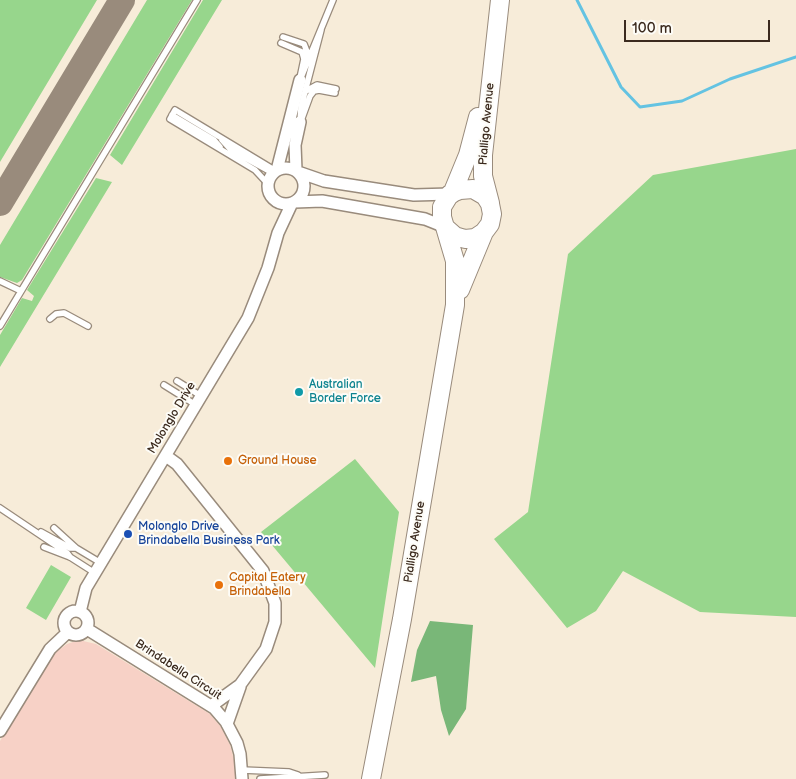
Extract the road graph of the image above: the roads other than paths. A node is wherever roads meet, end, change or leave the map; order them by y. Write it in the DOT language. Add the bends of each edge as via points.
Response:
graph roads {
  1 [pos="197,0"];
  2 [pos="333,0"];
  3 [pos="500,0"];
  4 [pos="321,30"];
  5 [pos="494,43"];
  6 [pos="309,59"];
  7 [pos="300,80"];
  8 [pos="304,96"];
  9 [pos="300,122"];
  10 [pos="297,171"];
  11 [pos="273,174"];
  12 [pos="451,194"];
  13 [pos="277,202"];
  14 [pos="293,203"];
  15 [pos="490,204"];
  16 [pos="446,228"];
  17 [pos="484,232"];
  18 [pos="278,233"];
  19 [pos="0,281"];
  20 [pos="21,291"];
  21 [pos="455,305"];
  22 [pos="50,320"];
  23 [pos="0,326"];
  24 [pos="88,326"];
  25 [pos="177,381"];
  26 [pos="164,385"];
  27 [pos="198,401"];
  28 [pos="166,456"];
  29 [pos="0,508"];
  30 [pos="30,527"];
  31 [pos="54,528"];
  32 [pos="44,547"];
  33 [pos="76,548"];
  34 [pos="70,557"];
  35 [pos="98,568"];
  36 [pos="80,612"];
  37 [pos="87,629"];
  38 [pos="68,632"];
  39 [pos="243,681"];
  40 [pos="210,706"];
  41 [pos="227,724"];
  42 [pos="0,731"];
  43 [pos="242,774"];
  44 [pos="298,775"];
  45 [pos="325,775"];
  46 [pos="260,779"];
  47 [pos="371,779"];
  1 -- 20 [label="lane"];
  2 -- 4 [label="lane"];
  3 -- 5 [label="main road, Pialligo Avenue"];
  4 -- 6 [label="lane"];
  4 -- 8 [label="lane"];
  5 -- 12 [label="main road, Pialligo Avenue" via="470,146"];
  5 -- 15 [label="main road, Pialligo Avenue" via="483,160"];
  6 -- 7 [label="lane"];
  6 -- 7 [label="lane" via="304,45 282,40 302,52"];
  7 -- 11 [label="street"];
  8 -- 9 [label="lane"];
  8 -- 9 [label="lane" via="314,85 335,91 314,91"];
  9 -- 10 [label="street" via="295,152"];
  10 -- 11 [label="street" via="289,168"];
  10 -- 12 [label="street" via="324,181 418,196"];
  10 -- 14 [label="street" via="304,188"];
  11 -- 11 [label="lane" via="231,150 221,138 172,115 260,173"];
  11 -- 13 [label="street" via="270,194"];
  12 -- 15 [label="main road" via="473,189 485,196"];
  12 -- 16 [label="main road" via="444,202 442,212"];
  13 -- 14 [label="street"];
  13 -- 18 [label="street, Molonglo Drive"];
  14 -- 16 [label="street" via="322,201 424,219"];
  14 -- 18 [label="street, Molonglo Drive"];
  15 -- 17 [label="main road" via="492,219"];
  16 -- 17 [label="main road" via="465,239 475,238"];
  16 -- 21 [label="main road, Pialligo Avenue" via="456,266"];
  17 -- 21 [label="main road, Pialligo Avenue"];
  18 -- 27 [label="street, Molonglo Drive" via="257,299"];
  19 -- 20 [label="lane"];
  20 -- 23 [label="lane"];
  21 -- 47 [label="main road, Pialligo Avenue" via="402,619"];
  22 -- 24 [label="lane" via="56,314 64,313"];
  25 -- 27 [label="lane"];
  26 -- 27 [label="lane"];
  27 -- 28 [label="street, Molonglo Drive"];
  28 -- 35 [label="street, Molonglo Drive"];
  28 -- 39 [label="street" via="177,464 270,584 276,613 274,631 266,649"];
  29 -- 30 [label="lane"];
  30 -- 33 [label="lane"];
  30 -- 34 [label="lane"];
  31 -- 33 [label="lane"];
  32 -- 34 [label="lane"];
  33 -- 35 [label="lane"];
  34 -- 35 [label="lane"];
  35 -- 36 [label="street, Molonglo Drive" via="86,588"];
  36 -- 37 [label="street" via="87,618"];
  36 -- 38 [label="street" via="71,613 65,619"];
  37 -- 38 [label="street" via="77,635"];
  37 -- 40 [label="street, Brindabella Circuit"];
  38 -- 42 [label="street" via="50,649"];
  39 -- 40 [label="street"];
  39 -- 41 [label="street"];
  40 -- 41 [label="street, Brindabella Circuit"];
  41 -- 43 [label="street, Brindabella Circuit" via="237,743"];
  43 -- 44 [label="lane" via="289,772"];
  44 -- 45 [label="lane"];
  44 -- 46 [label="lane"];
}
